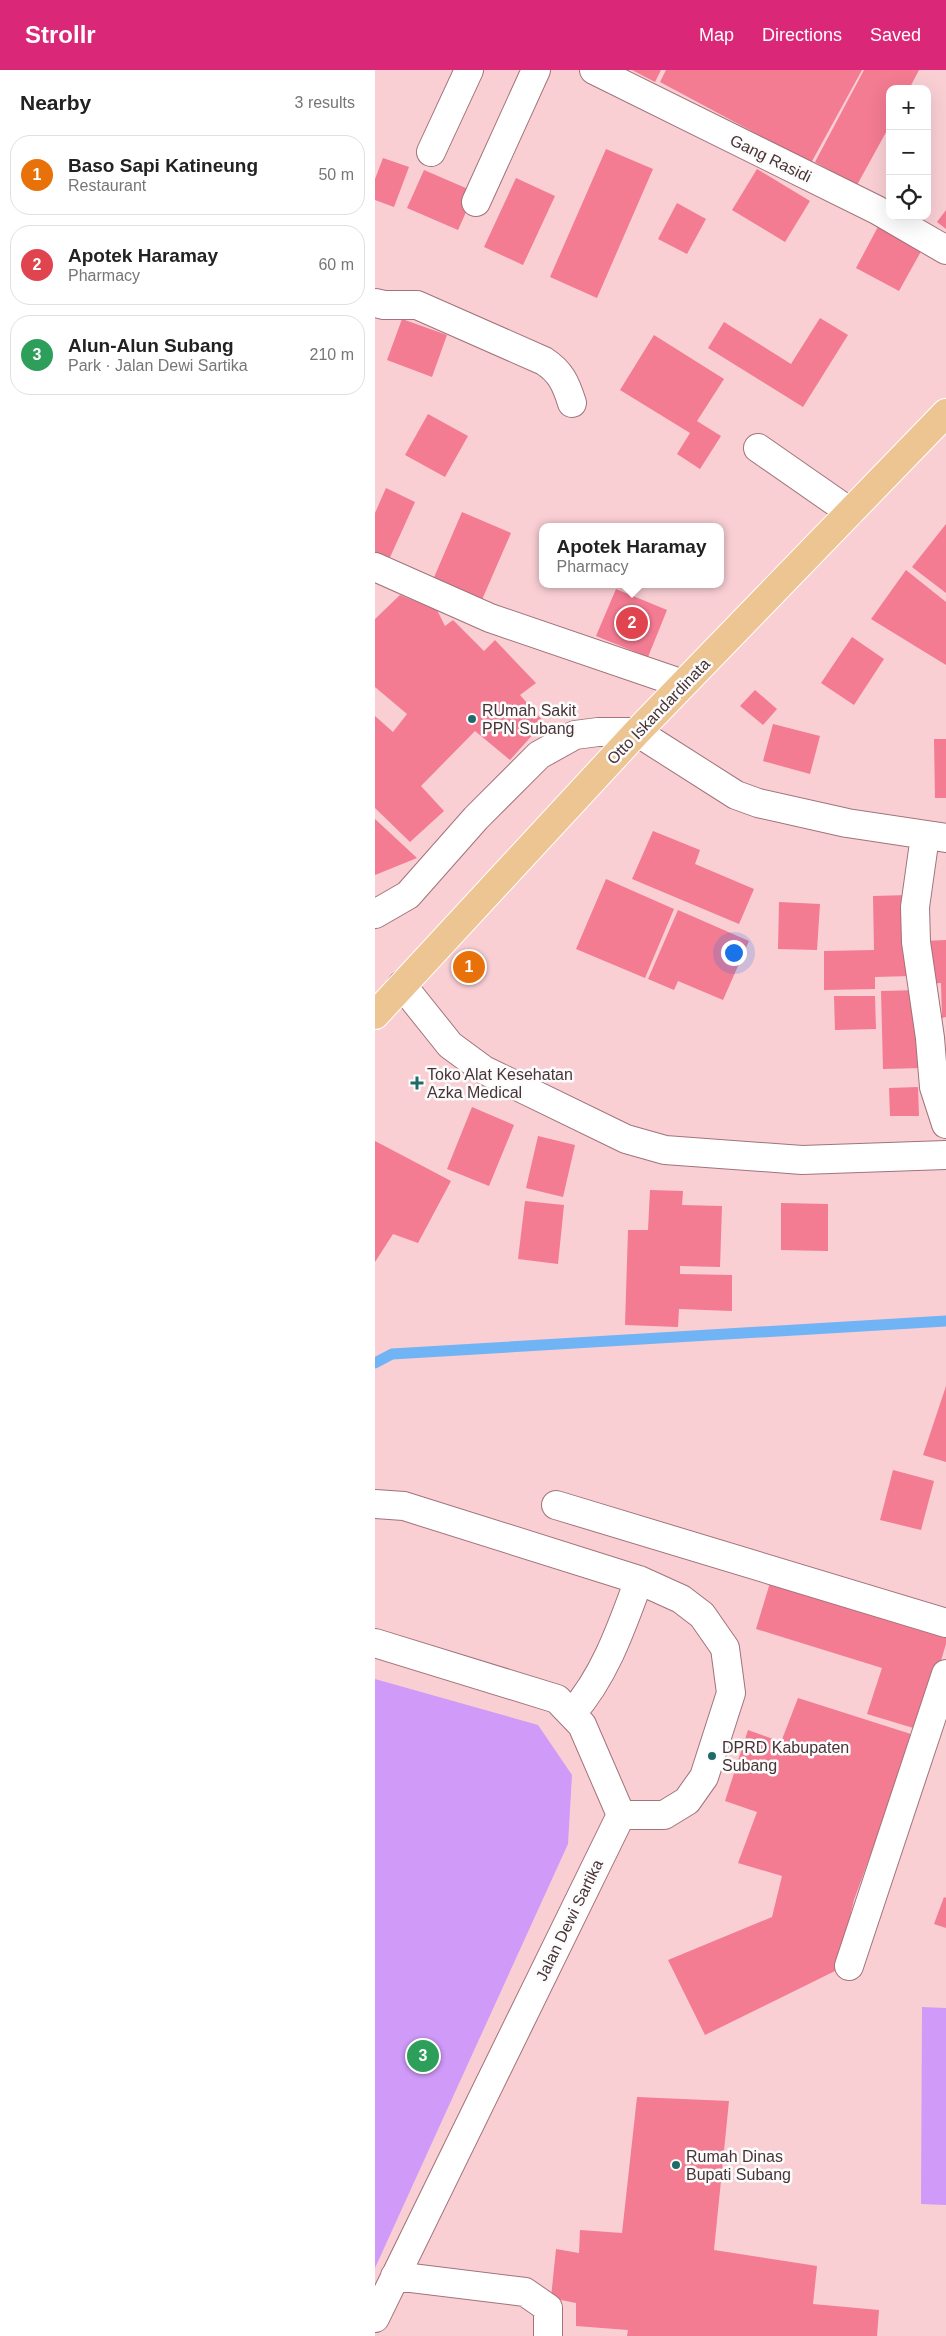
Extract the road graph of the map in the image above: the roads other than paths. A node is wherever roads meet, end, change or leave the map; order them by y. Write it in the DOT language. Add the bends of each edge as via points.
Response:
graph roads {
  1 [pos="469,70"];
  2 [pos="536,70"];
  3 [pos="594,70"];
  4 [pos="431,152"];
  5 [pos="477,202"];
  6 [pos="946,250"];
  7 [pos="375,303"];
  8 [pos="572,403"];
  9 [pos="943,423"];
  10 [pos="758,448"];
  11 [pos="850,512"];
  12 [pos="375,567"];
  13 [pos="683,684"];
  14 [pos="637,732"];
  15 [pos="935,837"];
  16 [pos="375,914"];
  17 [pos="402,984"];
  18 [pos="375,1015"];
  19 [pos="946,1124"];
  20 [pos="946,1155"];
  21 [pos="375,1504"];
  22 [pos="556,1506"];
  23 [pos="639,1580"];
  24 [pos="946,1623"];
  25 [pos="375,1642"];
  26 [pos="946,1674"];
  27 [pos="572,1713"];
  28 [pos="621,1815"];
  29 [pos="849,1966"];
  30 [pos="395,2276"];
  31 [pos="375,2318"];
  32 [pos="548,2336"];
  1 -- 4 [label="street"];
  2 -- 5 [label="street"];
  3 -- 6 [label="street, Gang Rasidi" via="877,210"];
  7 -- 8 [label="street" via="417,305 544,361 556,368"];
  9 -- 11 [label="main road, Otto Iskandardinata"];
  10 -- 11 [label="street"];
  11 -- 13 [label="main road, Otto Iskandardinata"];
  12 -- 13 [label="street" via="490,618"];
  13 -- 14 [label="main road, Otto Iskandardinata"];
  14 -- 15 [label="street" via="746,800 847,823"];
  14 -- 16 [label="street" via="575,735 539,755 476,818 408,895"];
  14 -- 17 [label="main road, Otto Iskandardinata"];
  15 -- 19 [label="street" via="915,907 916,942 934,1087"];
  17 -- 18 [label="main road, Otto Iskandardinata"];
  17 -- 20 [label="street" via="451,1045 483,1070 627,1139 665,1150 802,1160"];
  21 -- 23 [label="street" via="404,1506"];
  22 -- 24 [label="street"];
  23 -- 27 [label="street" via="617,1641 582,1703"];
  23 -- 28 [label="street" via="681,1599 702,1615 725,1648 731,1693 704,1777 687,1801 664,1815"];
  25 -- 27 [label="street" via="557,1699"];
  26 -- 29 [label="street"];
  27 -- 28 [label="street" via="582,1725"];
  28 -- 30 [label="street, Jalan Dewi Sartika"];
  30 -- 31 [label="street, Jalan Dewi Sartika"];
  30 -- 32 [label="street" via="525,2292 548,2308"];
}
